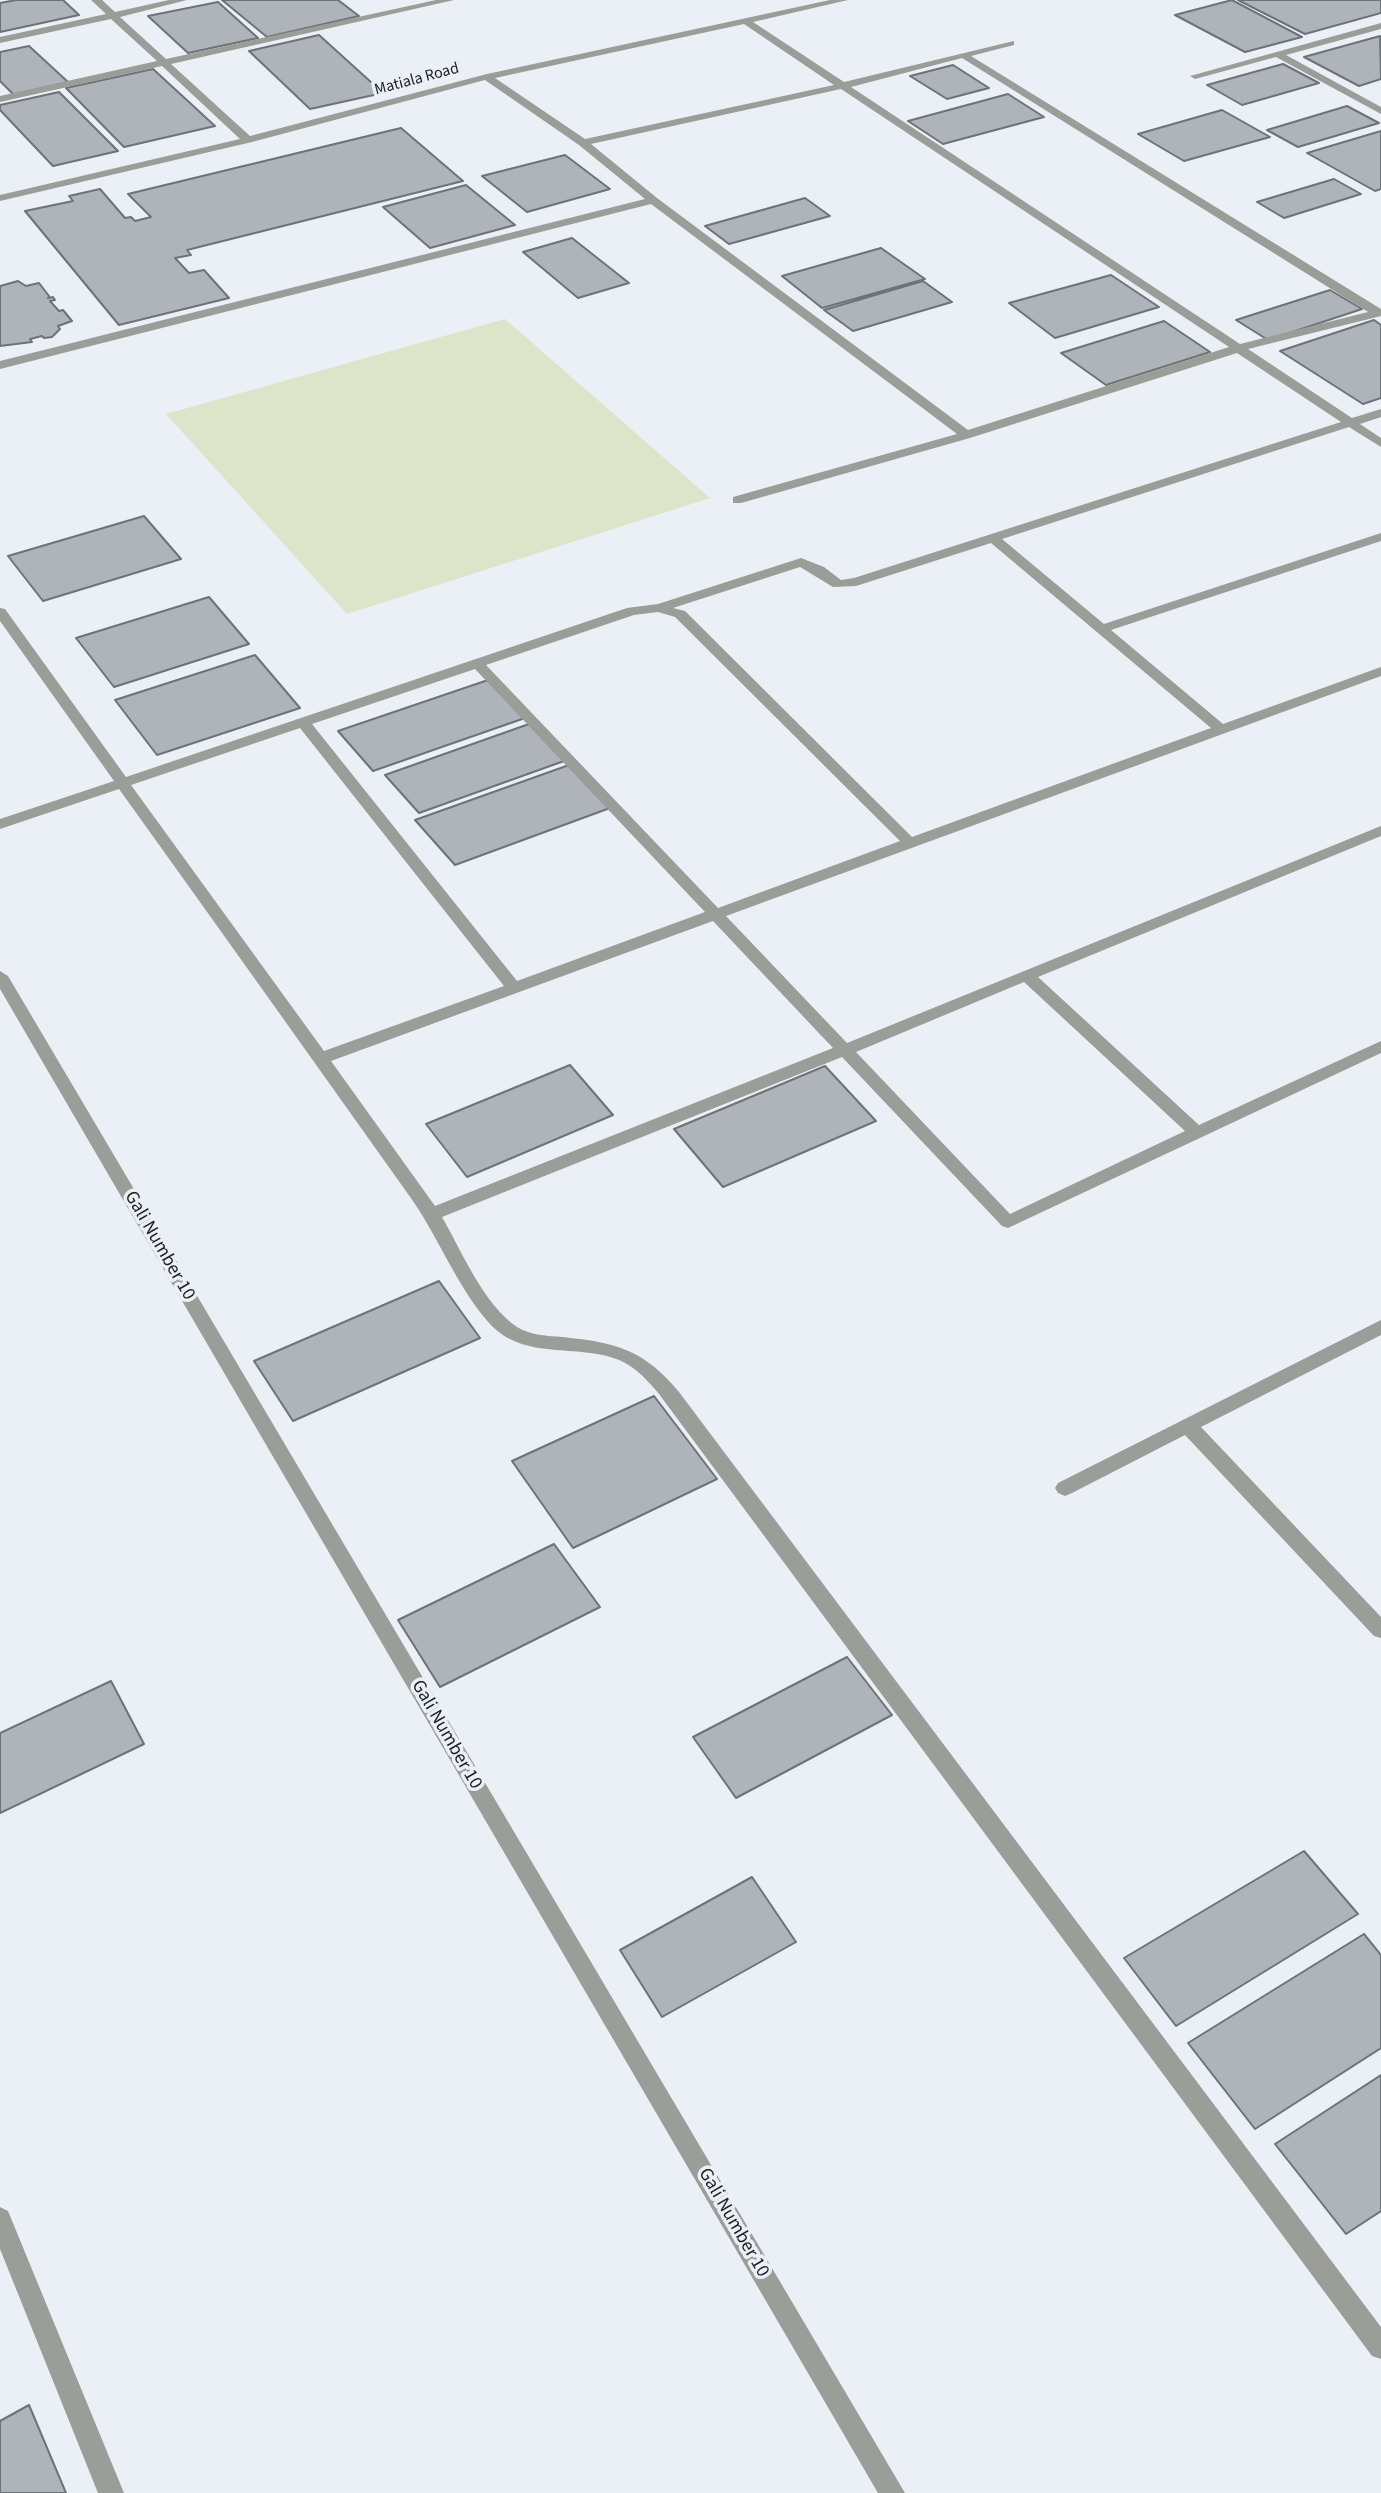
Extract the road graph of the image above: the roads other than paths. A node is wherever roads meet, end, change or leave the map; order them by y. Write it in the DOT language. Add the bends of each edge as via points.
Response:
graph roads {
  1 [pos="96,0"];
  2 [pos="182,0"];
  3 [pos="449,0"];
  4 [pos="843,0"];
  5 [pos="112,15"];
  6 [pos="748,23"];
  7 [pos="1381,26"];
  8 [pos="0,40"];
  9 [pos="1011,44"];
  10 [pos="1278,54"];
  11 [pos="963,55"];
  12 [pos="164,63"];
  13 [pos="1195,76"];
  14 [pos="487,77"];
  15 [pos="842,86"];
  16 [pos="0,100"];
  17 [pos="1381,111"];
  18 [pos="248,140"];
  19 [pos="583,143"];
  20 [pos="0,198"];
  21 [pos="653,200"];
  22 [pos="1379,312"];
  23 [pos="1239,348"];
  24 [pos="0,365"];
  25 [pos="1381,413"];
  26 [pos="1351,423"];
  27 [pos="965,435"];
  28 [pos="1381,443"];
  29 [pos="737,500"];
  30 [pos="1381,537"];
  31 [pos="993,538"];
  32 [pos="658,608"];
  33 [pos="0,612"];
  34 [pos="1101,629"];
  35 [pos="476,662"];
  36 [pos="1381,671"];
  37 [pos="303,722"];
  38 [pos="1221,729"];
  39 [pos="125,783"];
  40 [pos="0,824"];
  41 [pos="1381,831"];
  42 [pos="910,843"];
  43 [pos="716,914"];
  44 [pos="0,976"];
  45 [pos="1027,976"];
  46 [pos="514,988"];
  47 [pos="1381,1046"];
  48 [pos="845,1050"];
  49 [pos="321,1058"];
  50 [pos="1196,1132"];
  51 [pos="432,1214"];
  52 [pos="1381,1328"];
  53 [pos="1188,1426"];
  54 [pos="1065,1488"];
  55 [pos="1381,1630"];
  56 [pos="0,2219"];
  57 [pos="1381,2347"];
  58 [pos="111,2493"];
  59 [pos="892,2493"];
  1 -- 5 [label="street"];
  2 -- 5 [label="street"];
  3 -- 12 [label="street"];
  4 -- 6 [label="street, Matiala Road"];
  5 -- 8 [label="street"];
  5 -- 12 [label="street"];
  6 -- 14 [label="street, Matiala Road"];
  6 -- 15 [label="street"];
  7 -- 10 [label="street"];
  9 -- 11 [label="street"];
  10 -- 13 [label="street"];
  10 -- 17 [label="street"];
  11 -- 15 [label="street"];
  11 -- 22 [label="street"];
  12 -- 16 [label="street"];
  12 -- 18 [label="street"];
  14 -- 18 [label="street, Matiala Road"];
  14 -- 19 [label="street"];
  15 -- 19 [label="street"];
  15 -- 23 [label="street"];
  18 -- 20 [label="street, Matiala Road"];
  19 -- 21 [label="street"];
  21 -- 24 [label="street"];
  21 -- 27 [label="street"];
  22 -- 23 [label="street"];
  23 -- 26 [label="street"];
  23 -- 27 [label="street"];
  25 -- 26 [label="street"];
  26 -- 28 [label="street"];
  26 -- 31 [label="street"];
  27 -- 29 [label="street"];
  30 -- 34 [label="street"];
  31 -- 32 [label="street" via="847,583 838,584 801,562"];
  31 -- 34 [label="street"];
  32 -- 35 [label="street" via="632,611"];
  32 -- 42 [label="street" via="680,614"];
  33 -- 39 [label="street"];
  34 -- 38 [label="street"];
  35 -- 37 [label="street"];
  35 -- 43 [label="street"];
  36 -- 38 [label="street"];
  37 -- 39 [label="street"];
  37 -- 46 [label="street"];
  38 -- 42 [label="street"];
  39 -- 40 [label="street"];
  39 -- 49 [label="street"];
  41 -- 45 [label="street"];
  42 -- 43 [label="street"];
  43 -- 46 [label="street"];
  43 -- 48 [label="street"];
  44 -- 59 [label="street, Gali Number 10"];
  45 -- 48 [label="street"];
  45 -- 50 [label="street"];
  46 -- 49 [label="street"];
  47 -- 50 [label="street"];
  48 -- 50 [label="street" via="1007,1222"];
  48 -- 51 [label="street"];
  49 -- 51 [label="street"];
  51 -- 57 [label="street" via="487,1307 509,1332 540,1343 573,1343 628,1356 685,1412"];
  52 -- 53 [label="street"];
  53 -- 54 [label="street"];
  53 -- 55 [label="street"];
  56 -- 58 [label="street"];
}
